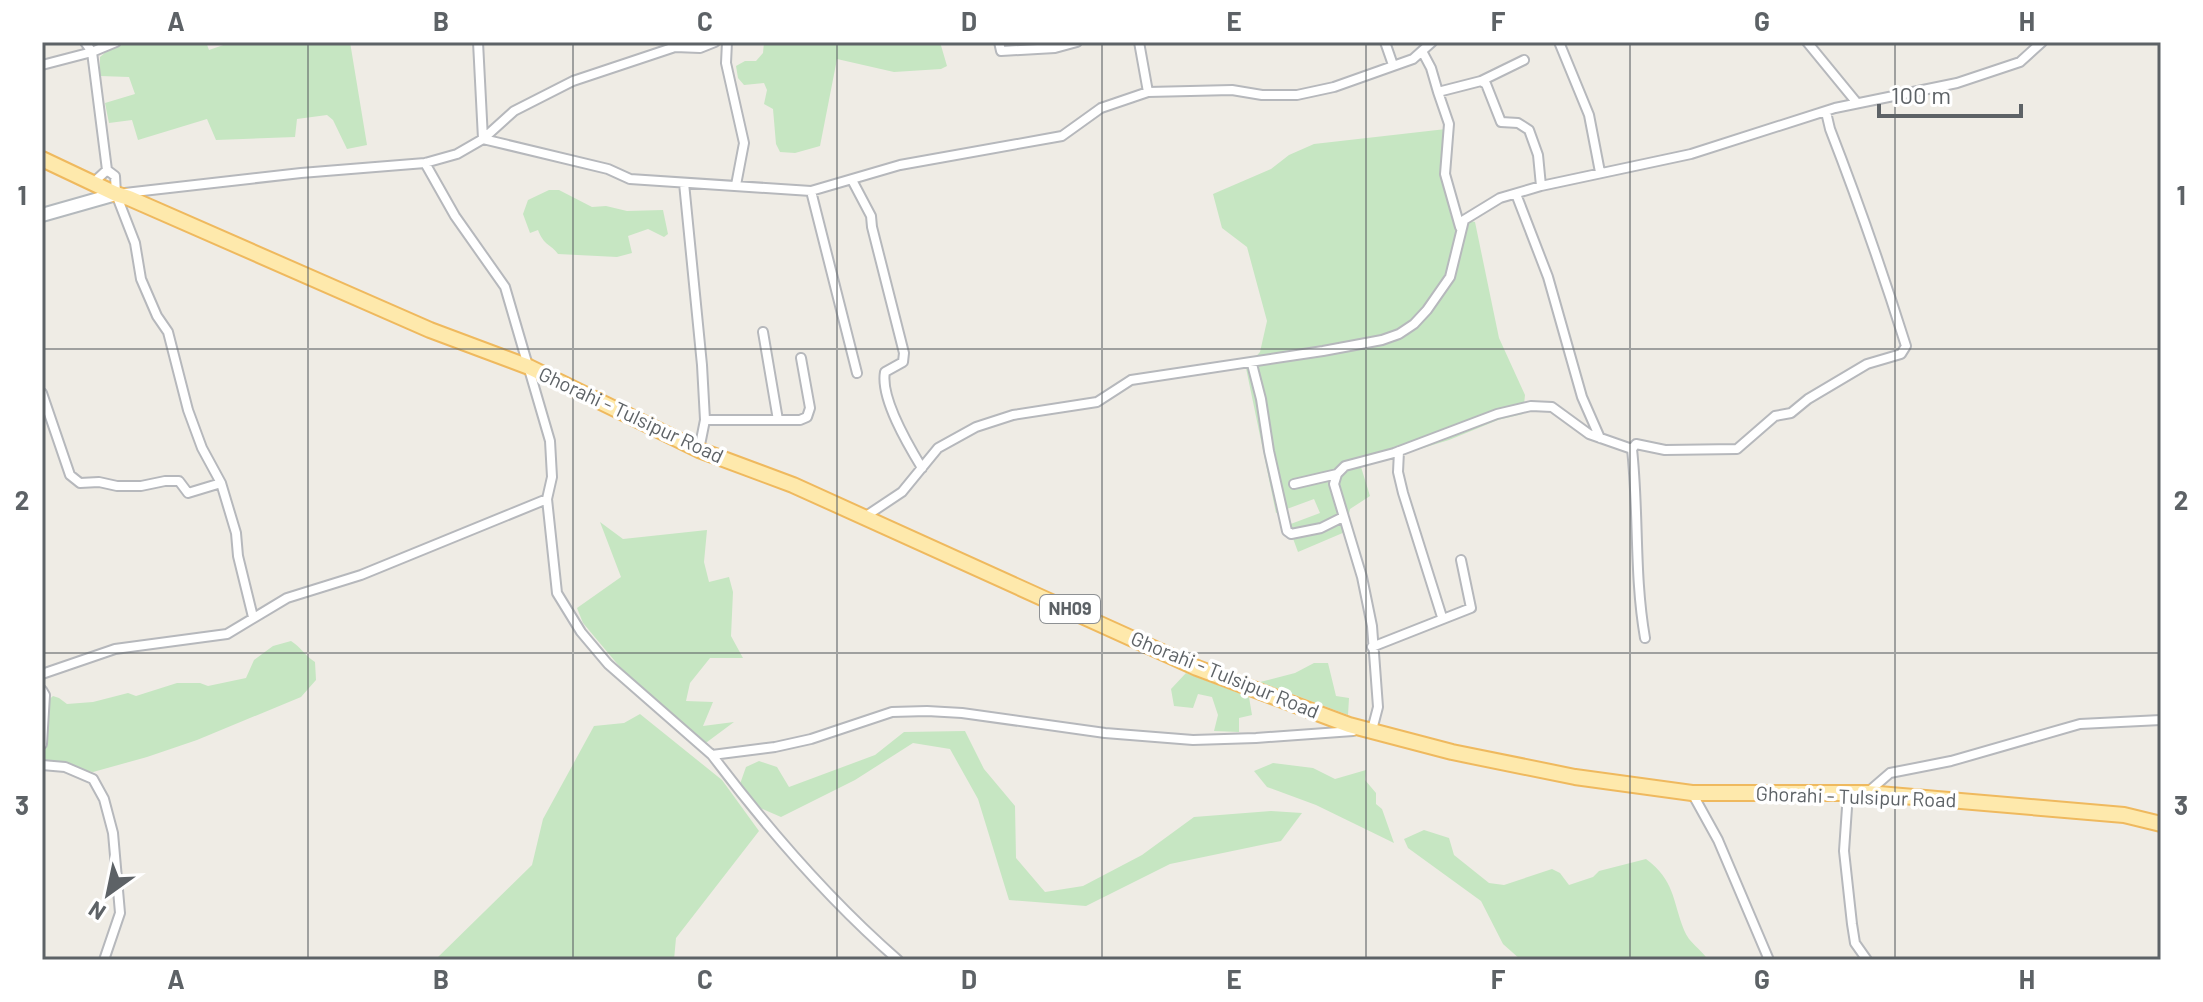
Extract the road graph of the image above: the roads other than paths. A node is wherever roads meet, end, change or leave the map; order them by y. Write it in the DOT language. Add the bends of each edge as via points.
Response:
graph roads {
  1 [pos="85,42"];
  2 [pos="116,42"];
  3 [pos="478,42"];
  4 [pos="715,42"];
  5 [pos="727,42"];
  6 [pos="999,42"];
  7 [pos="1077,42"];
  8 [pos="1139,42"];
  9 [pos="1385,42"];
  10 [pos="1432,42"];
  11 [pos="1559,42"];
  12 [pos="1807,42"];
  13 [pos="2042,42"];
  14 [pos="1054,45"];
  15 [pos="1422,51"];
  16 [pos="92,52"];
  17 [pos="1524,60"];
  18 [pos="42,65"];
  19 [pos="1393,65"];
  20 [pos="1481,81"];
  21 [pos="1148,92"];
  22 [pos="1438,92"];
  23 [pos="1857,103"];
  24 [pos="1826,112"];
  25 [pos="483,139"];
  26 [pos="42,159"];
  27 [pos="425,163"];
  28 [pos="107,170"];
  29 [pos="1600,172"];
  30 [pos="852,180"];
  31 [pos="94,182"];
  32 [pos="684,183"];
  33 [pos="736,185"];
  34 [pos="1541,186"];
  35 [pos="811,191"];
  36 [pos="116,194"];
  37 [pos="1516,194"];
  38 [pos="42,215"];
  39 [pos="1461,230"];
  40 [pos="763,332"];
  41 [pos="801,358"];
  42 [pos="1252,364"];
  43 [pos="529,367"];
  44 [pos="857,373"];
  45 [pos="42,386"];
  46 [pos="42,392"];
  47 [pos="705,420"];
  48 [pos="778,420"];
  49 [pos="1600,438"];
  50 [pos="1632,449"];
  51 [pos="699,450"];
  52 [pos="1399,451"];
  53 [pos="922,468"];
  54 [pos="1337,474"];
  55 [pos="221,483"];
  56 [pos="1294,484"];
  57 [pos="547,499"];
  58 [pos="1343,517"];
  59 [pos="863,518"];
  60 [pos="1461,560"];
  61 [pos="253,617"];
  62 [pos="1442,617"];
  63 [pos="1645,638"];
  64 [pos="1372,647"];
  65 [pos="42,674"];
  66 [pos="42,690"];
  67 [pos="2161,720"];
  68 [pos="1370,730"];
  69 [pos="42,744"];
  70 [pos="712,755"];
  71 [pos="42,765"];
  72 [pos="1692,793"];
  73 [pos="1848,793"];
  74 [pos="1867,793"];
  75 [pos="2161,824"];
  76 [pos="104,960"];
  77 [pos="898,960"];
  78 [pos="1769,960"];
  79 [pos="1867,960"];
  1 -- 16 [label="street"];
  2 -- 16 [label="street"];
  3 -- 25 [label="street"];
  4 -- 25 [label="street" via="700,48 675,47 573,81 514,111"];
  5 -- 33 [label="street" via="726,63 744,143"];
  6 -- 14 [label="street" via="1001,51"];
  7 -- 14 [label="street"];
  8 -- 21 [label="street"];
  9 -- 19 [label="street"];
  10 -- 15 [label="street"];
  11 -- 29 [label="street" via="1589,115"];
  12 -- 23 [label="street"];
  13 -- 23 [label="street" via="2020,62 1957,83"];
  15 -- 19 [label="street"];
  15 -- 22 [label="street"];
  16 -- 18 [label="street"];
  16 -- 28 [label="street"];
  17 -- 20 [label="street"];
  19 -- 21 [label="street" via="1297,95"];
  20 -- 22 [label="street"];
  20 -- 34 [label="street" via="1501,122 1529,130"];
  21 -- 30 [label="street" via="1101,108 1062,136 900,165"];
  22 -- 39 [label="street" via="1449,124 1445,174"];
  23 -- 24 [label="street"];
  24 -- 29 [label="street" via="1691,154"];
  24 -- 50 [label="street" via="1906,346 1901,354 1867,364 1791,413 1775,416 1737,449 1665,450 1636,444"];
  25 -- 27 [label="street"];
  25 -- 32 [label="street" via="630,179"];
  26 -- 31 [label="main road, Ghorahi - Tulsipur Road / NH09"];
  27 -- 36 [label="street"];
  27 -- 43 [label="street" via="505,287"];
  28 -- 31 [label="street"];
  28 -- 36 [label="street" via="115,176"];
  29 -- 34 [label="street"];
  30 -- 35 [label="street"];
  30 -- 53 [label="street" via="871,216 904,353 903,362 885,372 886,387 900,432"];
  31 -- 36 [label="main road, Ghorahi - Tulsipur Road / NH09"];
  32 -- 33 [label="street"];
  32 -- 47 [label="street"];
  33 -- 35 [label="street"];
  34 -- 37 [label="street"];
  35 -- 44 [label="street"];
  36 -- 38 [label="street"];
  36 -- 43 [label="main road, Ghorahi - Tulsipur Road / NH09" via="430,330"];
  36 -- 55 [label="street" via="135,243 141,279 168,332 188,410"];
  37 -- 39 [label="street" via="1474,213"];
  37 -- 49 [label="street"];
  39 -- 42 [label="street" via="1450,277 1406,329 1382,340"];
  40 -- 48 [label="street"];
  41 -- 48 [label="street" via="807,417"];
  42 -- 53 [label="street" via="1131,380 1097,402 1013,415 938,448"];
  42 -- 58 [label="street" via="1287,531 1308,532"];
  43 -- 51 [label="main road, Ghorahi - Tulsipur Road / NH09"];
  43 -- 57 [label="street" via="550,441"];
  45 -- 46 [label="street"];
  46 -- 55 [label="street" via="70,475 80,483 141,486 179,481 188,493"];
  47 -- 48 [label="street"];
  47 -- 51 [label="street"];
  49 -- 50 [label="street"];
  49 -- 52 [label="street" via="1552,407 1531,406"];
  50 -- 63 [label="street" via="1637,582"];
  51 -- 59 [label="main road, Ghorahi - Tulsipur Road / NH09"];
  52 -- 54 [label="street" via="1345,466"];
  52 -- 62 [label="street" via="1403,493"];
  53 -- 59 [label="street" via="902,492"];
  54 -- 56 [label="street"];
  54 -- 58 [label="street" via="1335,493"];
  55 -- 61 [label="street"];
  57 -- 61 [label="street" via="361,575 287,598"];
  57 -- 70 [label="street" via="557,593 581,632 608,664"];
  58 -- 64 [label="street" via="1362,577"];
  59 -- 68 [label="main road, Ghorahi - Tulsipur Road / NH09" via="1197,668"];
  60 -- 62 [label="street" via="1471,608"];
  61 -- 65 [label="street" via="227,634 115,649"];
  62 -- 64 [label="street"];
  64 -- 68 [label="street" via="1378,707"];
  66 -- 69 [label="street"];
  67 -- 74 [label="street" via="2080,724 1890,773"];
  68 -- 70 [label="street" via="1193,740 962,713 892,712 799,742"];
  68 -- 72 [label="main road, Ghorahi - Tulsipur Road / NH09" via="1575,777"];
  70 -- 77 [label="street" via="755,813"];
  71 -- 76 [label="street" via="65,767 93,779 104,799 113,833 120,913"];
  72 -- 73 [label="main road, Ghorahi - Tulsipur Road / NH09"];
  72 -- 78 [label="street"];
  73 -- 74 [label="main road, Ghorahi - Tulsipur Road / NH09"];
  73 -- 79 [label="street" via="1844,851 1852,924 1855,943"];
  74 -- 75 [label="main road, Ghorahi - Tulsipur Road / NH09" via="2080,810"];
}
